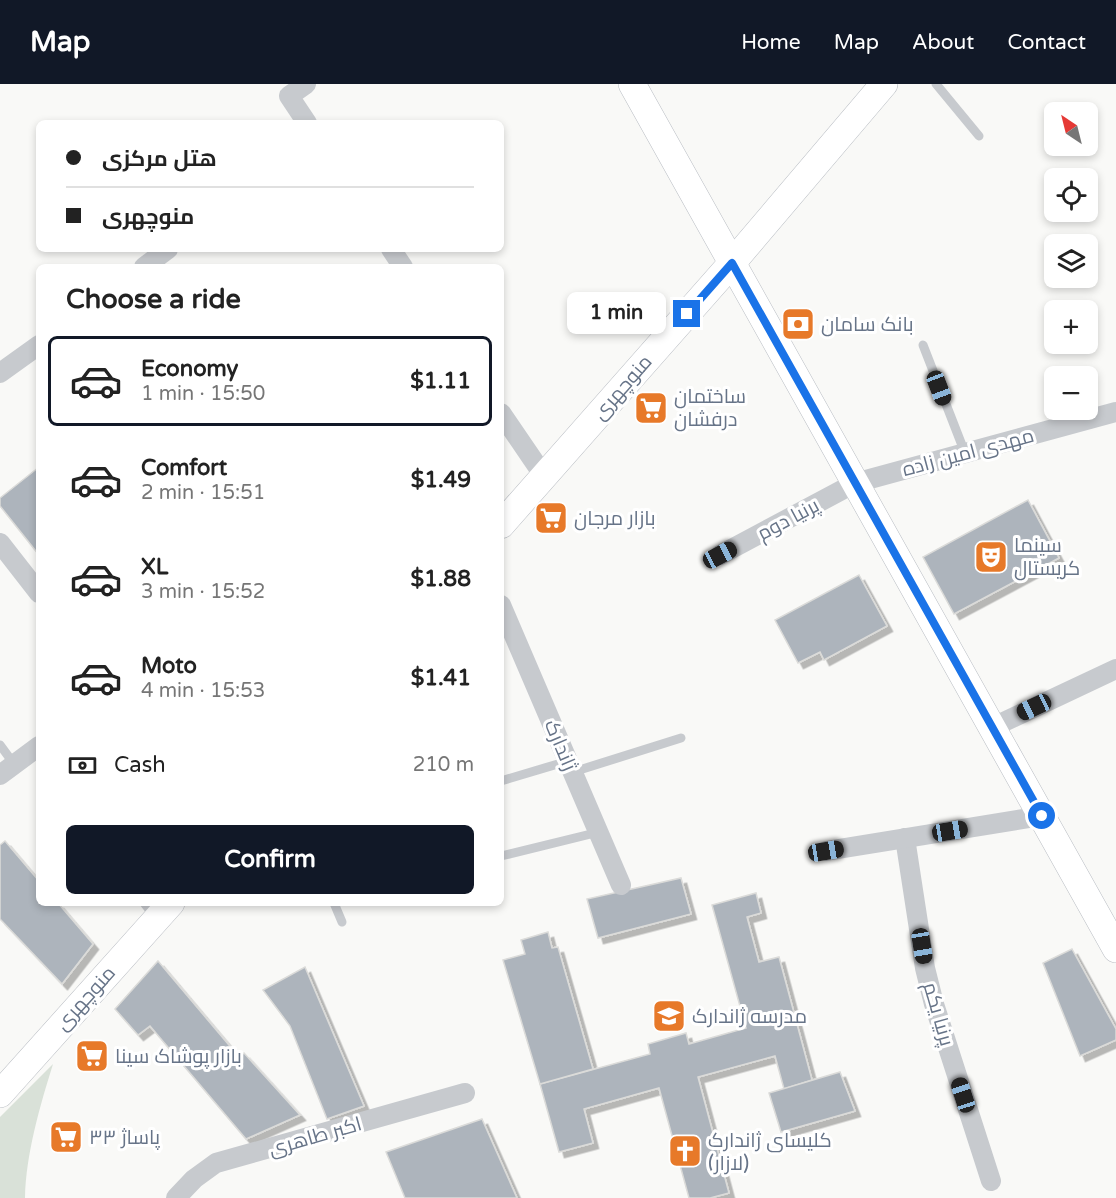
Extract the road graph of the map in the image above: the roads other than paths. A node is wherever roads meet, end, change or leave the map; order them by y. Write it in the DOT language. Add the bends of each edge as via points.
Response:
graph roads {
  1 [pos="306,84"];
  2 [pos="632,84"];
  3 [pos="936,84"];
  4 [pos="878,87"];
  5 [pos="305,120"];
  6 [pos="979,136"];
  7 [pos="164,252"];
  8 [pos="732,263"];
  9 [pos="148,264"];
  10 [pos="923,345"];
  11 [pos="36,347"];
  12 [pos="0,373"];
  13 [pos="1116,412"];
  14 [pos="504,416"];
  15 [pos="965,453"];
  16 [pos="544,476"];
  17 [pos="855,483"];
  18 [pos="504,516"];
  19 [pos="0,543"];
  20 [pos="720,555"];
  21 [pos="36,589"];
  22 [pos="504,612"];
  23 [pos="1116,669"];
  24 [pos="993,727"];
  25 [pos="681,738"];
  26 [pos="0,745"];
  27 [pos="36,748"];
  28 [pos="570,766"];
  29 [pos="7,769"];
  30 [pos="504,780"];
  31 [pos="1042,816"];
  32 [pos="598,832"];
  33 [pos="905,838"];
  34 [pos="826,851"];
  35 [pos="504,855"];
  36 [pos="621,885"];
  37 [pos="335,906"];
  38 [pos="157,908"];
  39 [pos="342,922"];
  40 [pos="1116,949"];
  41 [pos="0,1094"];
  42 [pos="465,1094"];
  43 [pos="991,1181"];
  44 [pos="176,1198"];
  1 -- 5 [label="street" via="289,96"];
  2 -- 8 [label="main road"];
  3 -- 6 [label="lane"];
  4 -- 8 [label="main road, منوچهری"];
  7 -- 9 [label="street"];
  8 -- 16 [label="main road, منوچهری"];
  8 -- 17 [label="main road"];
  10 -- 15 [label="lane"];
  11 -- 12 [label="street"];
  13 -- 15 [label="street, مهدی امین زاده"];
  14 -- 16 [label="street"];
  15 -- 17 [label="street, مهدی امین زاده"];
  16 -- 18 [label="main road, منوچهری"];
  17 -- 20 [label="street, پرنیا دوم"];
  17 -- 24 [label="main road"];
  19 -- 21 [label="street"];
  22 -- 28 [label="street, ژاندارک"];
  23 -- 24 [label="street"];
  24 -- 31 [label="main road"];
  25 -- 28 [label="lane"];
  26 -- 29 [label="lane"];
  27 -- 29 [label="street"];
  28 -- 30 [label="lane"];
  28 -- 32 [label="street, ژاندارک"];
  31 -- 33 [label="street"];
  31 -- 40 [label="main road"];
  32 -- 35 [label="lane"];
  32 -- 36 [label="street, ژاندارک"];
  33 -- 34 [label="street"];
  33 -- 43 [label="street, پرنیا یکم" via="934,1004"];
  37 -- 39 [label="lane"];
  38 -- 41 [label="main road, منوچهری"];
  42 -- 44 [label="street, اکبر طاهری" via="216,1164 203,1171"];
}
